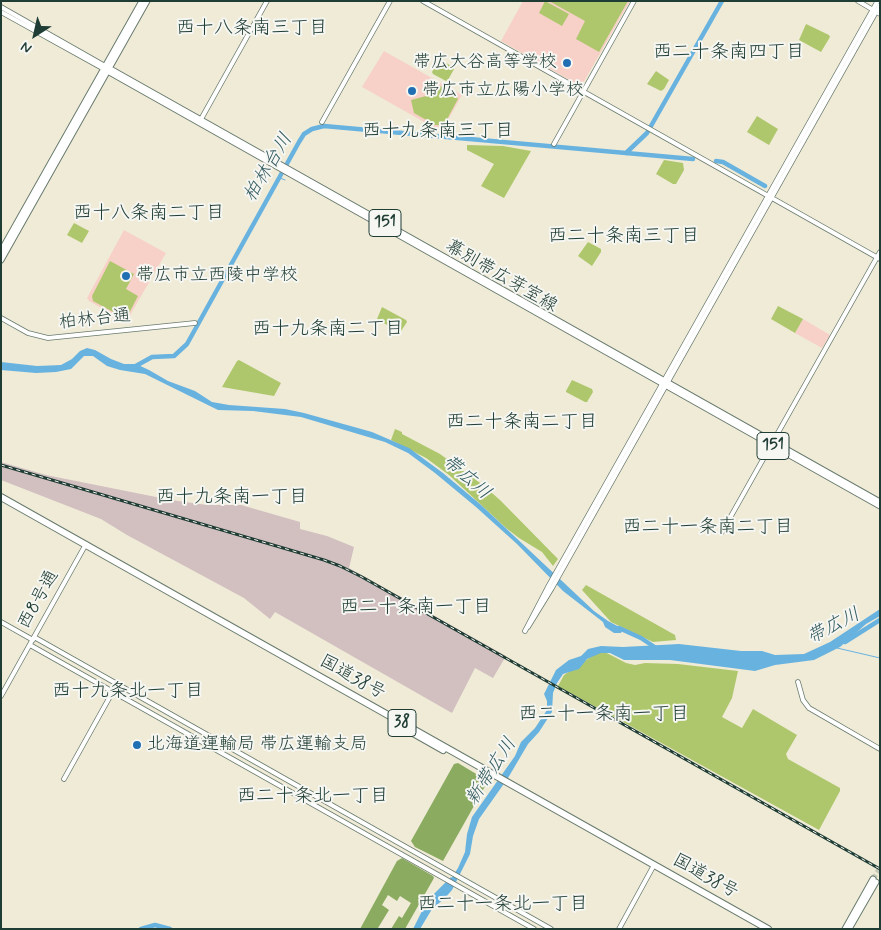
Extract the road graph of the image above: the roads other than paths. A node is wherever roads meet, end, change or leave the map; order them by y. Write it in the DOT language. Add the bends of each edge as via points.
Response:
graph roads {
  1 [pos="142,1"];
  2 [pos="147,1"];
  3 [pos="268,1"];
  4 [pos="390,1"];
  5 [pos="422,1"];
  6 [pos="634,1"];
  7 [pos="858,1"];
  8 [pos="878,4"];
  9 [pos="1,7"];
  10 [pos="1,12"];
  11 [pos="876,12"];
  12 [pos="107,69"];
  13 [pos="583,92"];
  14 [pos="200,121"];
  15 [pos="322,122"];
  16 [pos="554,144"];
  17 [pos="770,197"];
  18 [pos="1,251"];
  19 [pos="880,252"];
  20 [pos="878,258"];
  21 [pos="1,260"];
  22 [pos="1,318"];
  23 [pos="195,323"];
  24 [pos="665,383"];
  25 [pos="772,443"];
  26 [pos="1,497"];
  27 [pos="1,501"];
  28 [pos="880,502"];
  29 [pos="880,506"];
  30 [pos="722,532"];
  31 [pos="85,546"];
  32 [pos="539,607"];
  33 [pos="1,622"];
  34 [pos="33,641"];
  35 [pos="798,682"];
  36 [pos="117,684"];
  37 [pos="113,691"];
  38 [pos="1,696"];
  39 [pos="880,749"];
  40 [pos="64,779"];
  41 [pos="654,867"];
  42 [pos="534,929"];
  43 [pos="552,929"];
  44 [pos="619,929"];
  45 [pos="760,929"];
  46 [pos="768,929"];
  47 [pos="845,929"];
  48 [pos="849,929"];
  1 -- 12 [label="main road"];
  2 -- 12 [label="main road"];
  3 -- 14 [label="street"];
  4 -- 15 [label="street"];
  5 -- 13 [label="street"];
  6 -- 13 [label="street"];
  7 -- 11 [label="street"];
  8 -- 11 [label="street"];
  9 -- 12 [label="street"];
  10 -- 12 [label="street"];
  11 -- 17 [label="street"];
  12 -- 14 [label="main road, 幕別帯広芽室線 / 151"];
  12 -- 18 [label="main road"];
  12 -- 21 [label="main road"];
  13 -- 16 [label="street"];
  13 -- 17 [label="street"];
  14 -- 24 [label="main road, 幕別帯広芽室線 / 151"];
  17 -- 20 [label="street"];
  17 -- 24 [label="street"];
  19 -- 20 [label="street"];
  20 -- 25 [label="street"];
  22 -- 23 [label="street, 柏林台通" via="28,333 48,338"];
  24 -- 25 [label="main road, 幕別帯広芽室線 / 151"];
  24 -- 32 [label="street"];
  25 -- 28 [label="main road, 幕別帯広芽室線 / 151"];
  25 -- 29 [label="main road, 幕別帯広芽室線 / 151"];
  25 -- 30 [label="street"];
  26 -- 31 [label="highway, 国道38号 / 38"];
  27 -- 31 [label="highway, 国道38号 / 38"];
  31 -- 34 [label="street, 西8号通"];
  31 -- 41 [label="highway, 国道38号 / 38"];
  32 -- 32 [label="street" via="525,631"];
  33 -- 34 [label="street"];
  34 -- 36 [label="street"];
  34 -- 37 [label="street"];
  34 -- 38 [label="street, 西8号通"];
  35 -- 39 [label="street" via="809,708"];
  36 -- 37 [label="street"];
  36 -- 43 [label="street"];
  37 -- 40 [label="street"];
  37 -- 42 [label="street"];
  41 -- 44 [label="street"];
  41 -- 45 [label="highway, 国道38号 / 38"];
  41 -- 46 [label="highway, 国道38号 / 38"];
  47 -- 48 [label="main road" via="875,881"];
}
